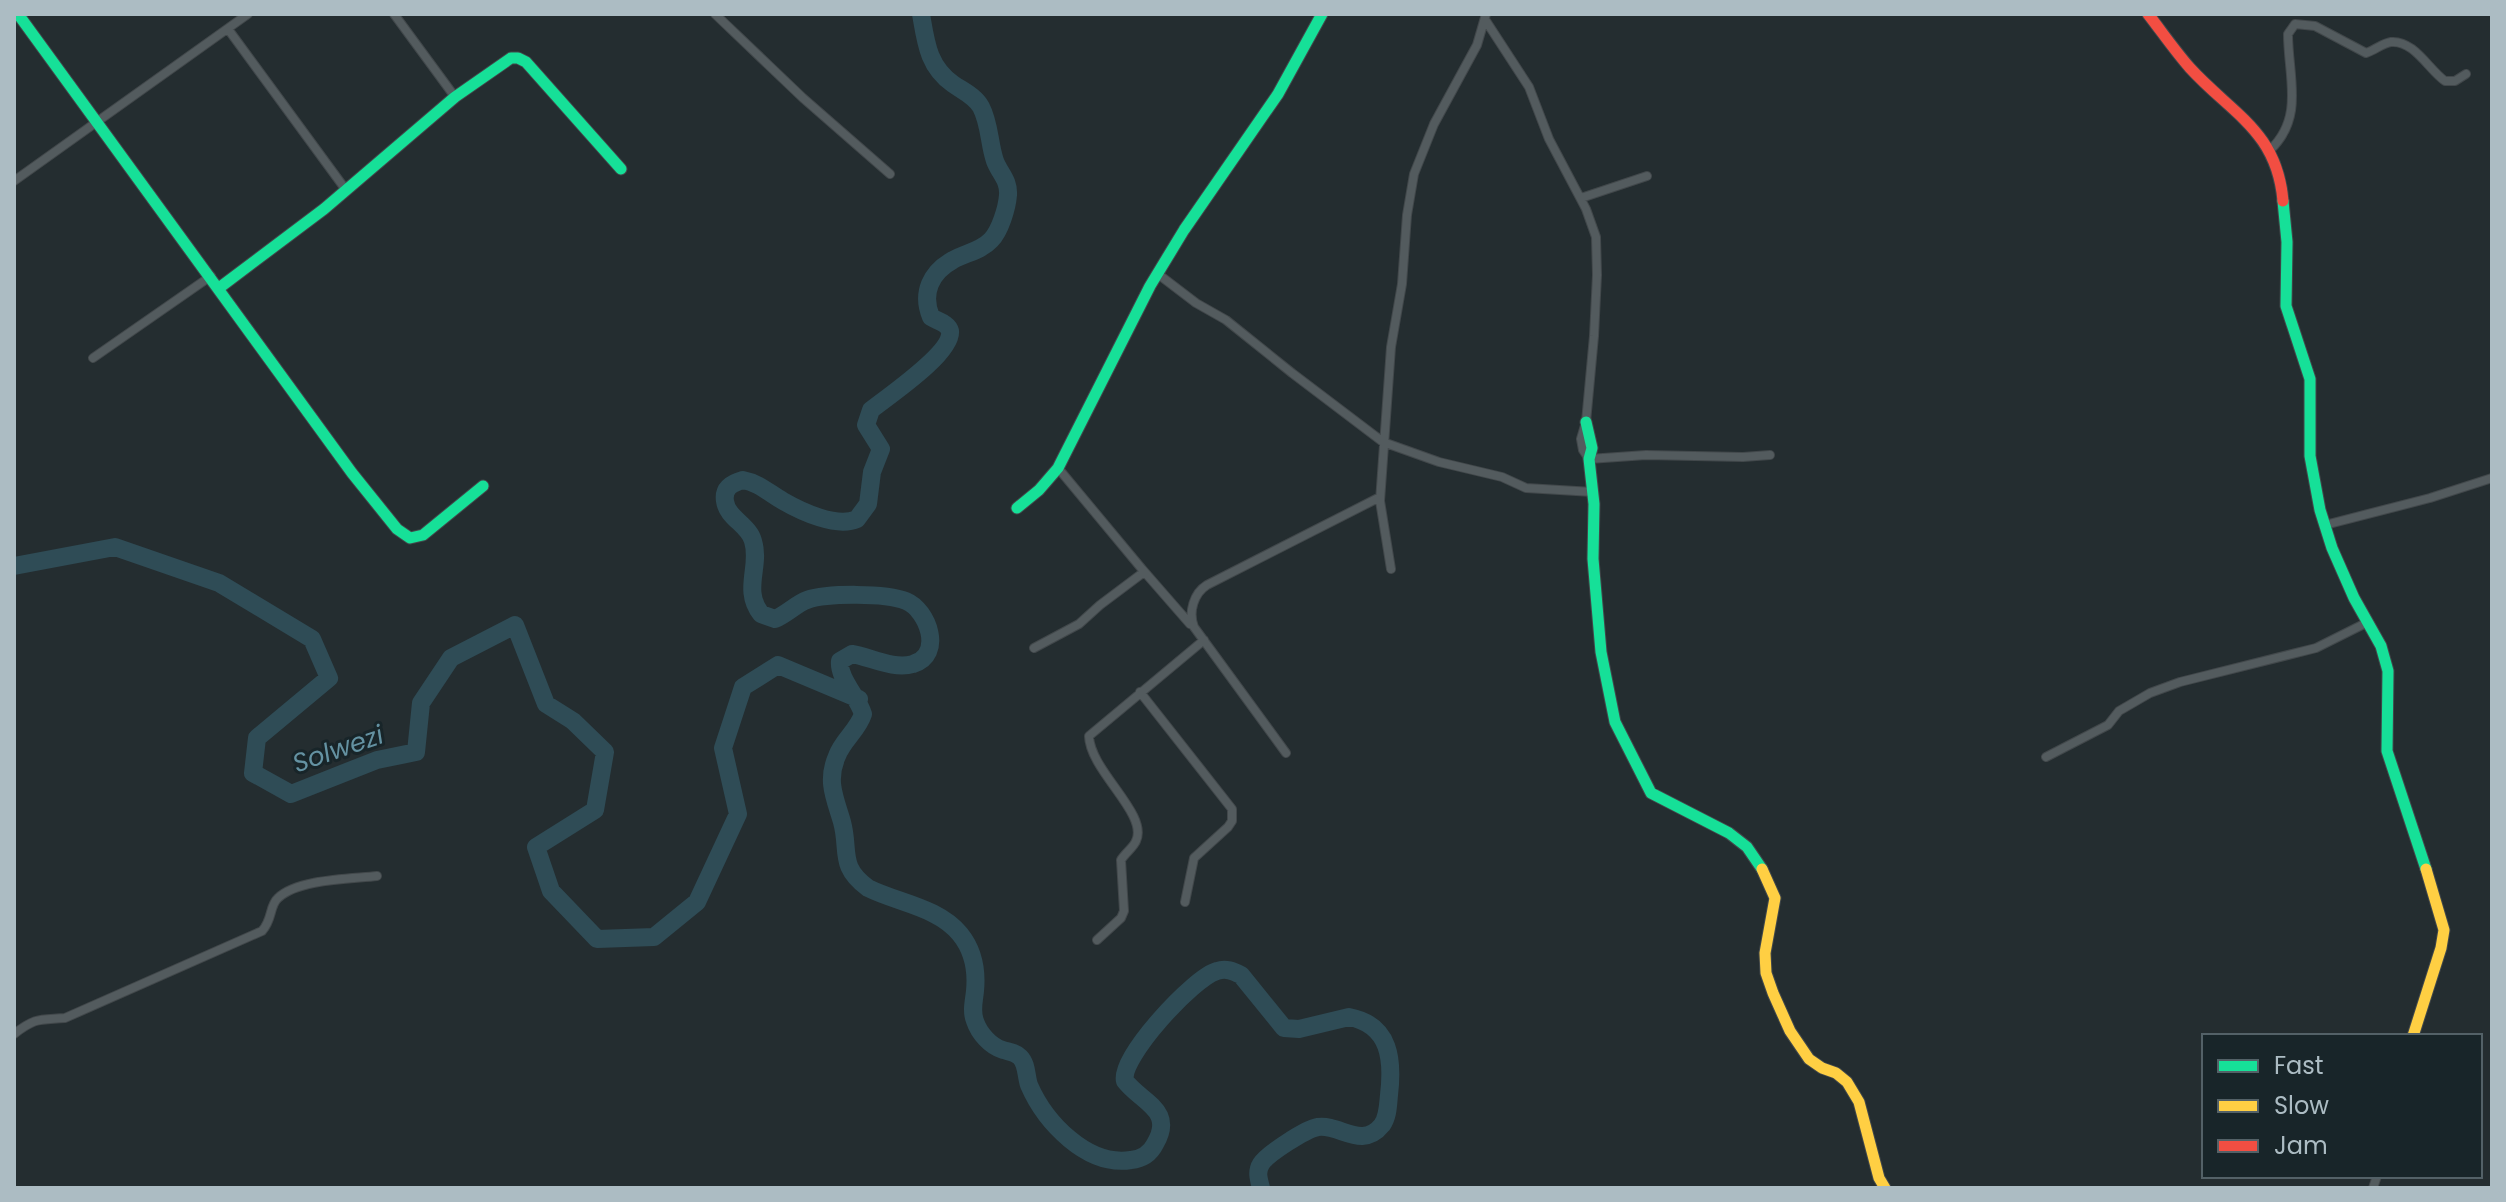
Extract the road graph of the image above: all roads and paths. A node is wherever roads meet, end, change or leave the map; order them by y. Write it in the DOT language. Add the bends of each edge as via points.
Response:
graph roads {
  1 [pos="18,14"];
  2 [pos="248,14"];
  3 [pos="394,14"];
  4 [pos="715,14"];
  5 [pos="1322,14"];
  6 [pos="2148,14"];
  7 [pos="2292,14"];
  8 [pos="1486,18"];
  9 [pos="2295,24"];
  10 [pos="228,29"];
  11 [pos="2466,74"];
  12 [pos="455,97"];
  13 [pos="98,121"];
  14 [pos="2270,150"];
  15 [pos="621,169"];
  16 [pos="890,174"];
  17 [pos="1647,176"];
  18 [pos="14,181"];
  19 [pos="346,190"];
  20 [pos="1581,198"];
  21 [pos="1158,274"];
  22 [pos="211,276"];
  23 [pos="219,288"];
  24 [pos="93,358"];
  25 [pos="1586,422"];
  26 [pos="1383,442"];
  27 [pos="1770,455"];
  28 [pos="1589,459"];
  29 [pos="1058,468"];
  30 [pos="2492,478"];
  31 [pos="483,486"];
  32 [pos="1593,492"];
  33 [pos="1380,497"];
  34 [pos="1017,508"];
  35 [pos="2325,525"];
  36 [pos="1391,569"];
  37 [pos="1144,572"];
  38 [pos="2368,622"];
  39 [pos="1194,627"];
  40 [pos="1204,640"];
  41 [pos="1034,648"];
  42 [pos="1140,692"];
  43 [pos="1286,753"];
  44 [pos="2046,757"];
  45 [pos="377,876"];
  46 [pos="1185,902"];
  47 [pos="1097,940"];
  48 [pos="14,1034"];
  49 [pos="2414,1034"];
  50 [pos="1885,1188"];
  1 -- 13 [label="street"];
  2 -- 10 [label="street"];
  3 -- 12 [label="street"];
  4 -- 16 [label="street"];
  5 -- 21 [label="street" via="1278,94"];
  6 -- 14 [label="street" via="2176,52 2242,115"];
  7 -- 9 [label="street"];
  8 -- 20 [label="street" via="1529,87"];
  8 -- 26 [label="street" via="1414,174"];
  9 -- 11 [label="street" via="2315,26 2366,53 2390,42 2401,44 2445,81"];
  9 -- 14 [label="street" via="2288,34 2290,122"];
  10 -- 13 [label="street"];
  10 -- 19 [label="street"];
  12 -- 15 [label="street" via="505,60 519,56"];
  12 -- 19 [label="street"];
  13 -- 18 [label="street"];
  13 -- 22 [label="street"];
  14 -- 35 [label="street" via="2285,216 2286,306 2310,379 2310,456"];
  17 -- 20 [label="street"];
  19 -- 23 [label="street"];
  20 -- 25 [label="street" via="1597,249"];
  21 -- 26 [label="street"];
  21 -- 29 [label="street"];
  22 -- 23 [label="street"];
  22 -- 24 [label="street"];
  23 -- 31 [label="street" via="397,529 410,538 423,535"];
  25 -- 28 [label="street"];
  26 -- 32 [label="street" via="1526,488"];
  26 -- 33 [label="street"];
  27 -- 28 [label="street"];
  28 -- 32 [label="street"];
  29 -- 34 [label="street"];
  29 -- 37 [label="street"];
  30 -- 35 [label="street"];
  32 -- 50 [label="street" via="1601,652 1615,722 1651,793 1729,833 1758,861 1775,898 1765,953 1773,993 1809,1059 1847,1082 1859,1102"];
  33 -- 36 [label="street"];
  33 -- 39 [label="street" via="1202,588 1191,615"];
  35 -- 38 [label="street"];
  37 -- 39 [label="street"];
  37 -- 41 [label="street" via="1079,624"];
  38 -- 44 [label="street" via="2316,648 2150,693 2119,711 2108,725"];
  38 -- 49 [label="street" via="2388,671 2387,751 2444,930"];
  39 -- 40 [label="street"];
  40 -- 42 [label="street"];
  40 -- 43 [label="street"];
  42 -- 46 [label="street" via="1232,809 1228,827 1194,858"];
  42 -- 47 [label="street" via="1092,731 1090,746 1104,776 1130,807 1138,835 1121,860 1124,911"];
  45 -- 48 [label="street" via="287,891 274,902 262,931 65,1018 30,1022"];
}
